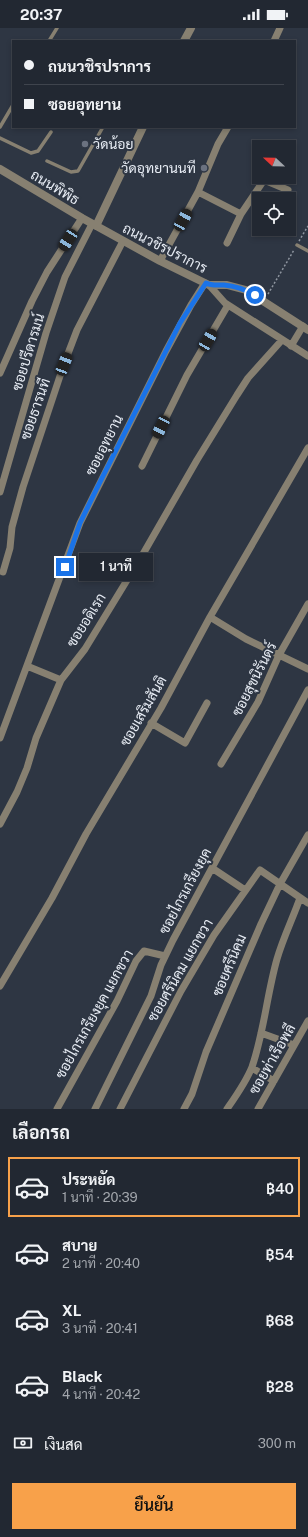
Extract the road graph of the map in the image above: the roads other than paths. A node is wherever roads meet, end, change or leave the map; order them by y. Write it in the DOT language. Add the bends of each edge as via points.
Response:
graph roads {
  1 [pos="57,28"];
  2 [pos="190,28"];
  3 [pos="280,28"];
  4 [pos="51,40"];
  5 [pos="184,40"];
  6 [pos="274,40"];
  7 [pos="12,107"];
  8 [pos="0,128"];
  9 [pos="102,128"];
  10 [pos="143,128"];
  11 [pos="227,128"];
  12 [pos="51,132"];
  13 [pos="0,138"];
  14 [pos="47,161"];
  15 [pos="0,169"];
  16 [pos="288,190"];
  17 [pos="198,192"];
  18 [pos="241,214"];
  19 [pos="82,218"];
  20 [pos="94,225"];
  21 [pos="123,241"];
  22 [pos="227,243"];
  23 [pos="297,245"];
  24 [pos="308,252"];
  25 [pos="160,261"];
  26 [pos="207,284"];
  27 [pos="228,305"];
  28 [pos="305,328"];
  29 [pos="282,340"];
  30 [pos="291,346"];
  31 [pos="308,356"];
  32 [pos="0,373"];
  33 [pos="308,448"];
  34 [pos="142,466"];
  35 [pos="0,492"];
  36 [pos="3,572"];
  37 [pos="308,604"];
  38 [pos="210,617"];
  39 [pos="279,655"];
  40 [pos="26,666"];
  41 [pos="308,669"];
  42 [pos="61,680"];
  43 [pos="308,690"];
  44 [pos="207,704"];
  45 [pos="151,723"];
  46 [pos="0,738"];
  47 [pos="222,764"];
  48 [pos="0,824"];
  49 [pos="308,835"];
  50 [pos="212,868"];
  51 [pos="280,884"];
  52 [pos="245,890"];
  53 [pos="300,898"];
  54 [pos="308,903"];
  55 [pos="165,956"];
  56 [pos="0,986"];
  57 [pos="308,1021"];
  58 [pos="261,1032"];
  59 [pos="294,1045"];
  60 [pos="252,1068"];
  61 [pos="274,1080"];
  62 [pos="57,1109"];
  63 [pos="96,1109"];
  64 [pos="120,1109"];
  65 [pos="184,1109"];
  66 [pos="227,1109"];
  67 [pos="258,1109"];
  1 -- 4 [label="lane"];
  2 -- 5 [label="street"];
  3 -- 6 [label="street"];
  7 -- 8 [label="lane"];
  9 -- 14 [label="lane" via="78,171 71,172"];
  10 -- 20 [label="street"];
  11 -- 17 [label="street"];
  12 -- 13 [label="lane" via="38,152 31,153"];
  15 -- 19 [label="street, ถนนพิพิธ"];
  16 -- 18 [label="street" via="264,180"];
  17 -- 18 [label="street"];
  17 -- 25 [label="street"];
  18 -- 22 [label="street"];
  19 -- 20 [label="street, ถนนพิพิธ"];
  19 -- 32 [label="street" via="32,300"];
  20 -- 21 [label="street, ถนนวชิรปราการ"];
  20 -- 35 [label="street, ซอยปรีดารมน์" via="65,277"];
  21 -- 25 [label="street, ถนนวชิรปราการ"];
  21 -- 36 [label="street, ซอยธารนที" via="78,330 64,364 23,487"];
  23 -- 24 [label="lane"];
  25 -- 26 [label="street, ถนนวชิรปราการ"];
  26 -- 27 [label="street"];
  26 -- 28 [label="street, ถนนวชิรปราการ" via="227,285 246,290"];
  26 -- 40 [label="street, ซอยอุทยาน" via="180,323 80,523"];
  27 -- 29 [label="street"];
  27 -- 34 [label="street" via="187,375"];
  28 -- 30 [label="street"];
  29 -- 30 [label="street"];
  29 -- 42 [label="street, ซอยอดิเรก" via="248,378 85,649"];
  30 -- 31 [label="street"];
  33 -- 38 [label="street, ซอยเสริมสันติ"];
  37 -- 39 [label="street, ซอยสุขนิรันดร์"];
  38 -- 39 [label="street"];
  38 -- 45 [label="street, ซอยเสริมสันติ"];
  39 -- 41 [label="street"];
  39 -- 47 [label="street, ซอยสุขนิรันดร์" via="258,702"];
  40 -- 42 [label="street"];
  40 -- 46 [label="street, ซอยอุทยาน"];
  42 -- 48 [label="street, ซอยอดิเรก" via="36,738 17,792"];
  43 -- 50 [label="street, ซอยไกรเกรียงยุค"];
  44 -- 45 [label="street" via="185,743"];
  45 -- 56 [label="street, ซอยเสริมสันติ"];
  49 -- 51 [label="street, ซอยศรีนิคม"];
  50 -- 52 [label="street"];
  50 -- 55 [label="street, ซอยไกรเกรียงยุค"];
  51 -- 52 [label="street, ซอยศรีนิคม แยกขวา" via="260,870"];
  51 -- 53 [label="street"];
  51 -- 65 [label="street, ซอยศรีนิคม" via="233,986"];
  52 -- 64 [label="street, ซอยศรีนิคม แยกขวา" via="214,935 181,991"];
  53 -- 54 [label="street"];
  53 -- 58 [label="street" via="278,957"];
  55 -- 62 [label="street, ซอยไกรเกรียงยุค แยกขวา" via="144,951 136,962"];
  55 -- 63 [label="street, ซอยไกรเกรียงยุค" via="151,996"];
  57 -- 59 [label="street, ซอยท่าเรือพลี"];
  58 -- 59 [label="street"];
  58 -- 60 [label="street"];
  59 -- 61 [label="street, ซอยท่าเรือพลี"];
  60 -- 61 [label="street"];
  60 -- 66 [label="street"];
  61 -- 67 [label="street, ซอยท่าเรือพลี"];
}
